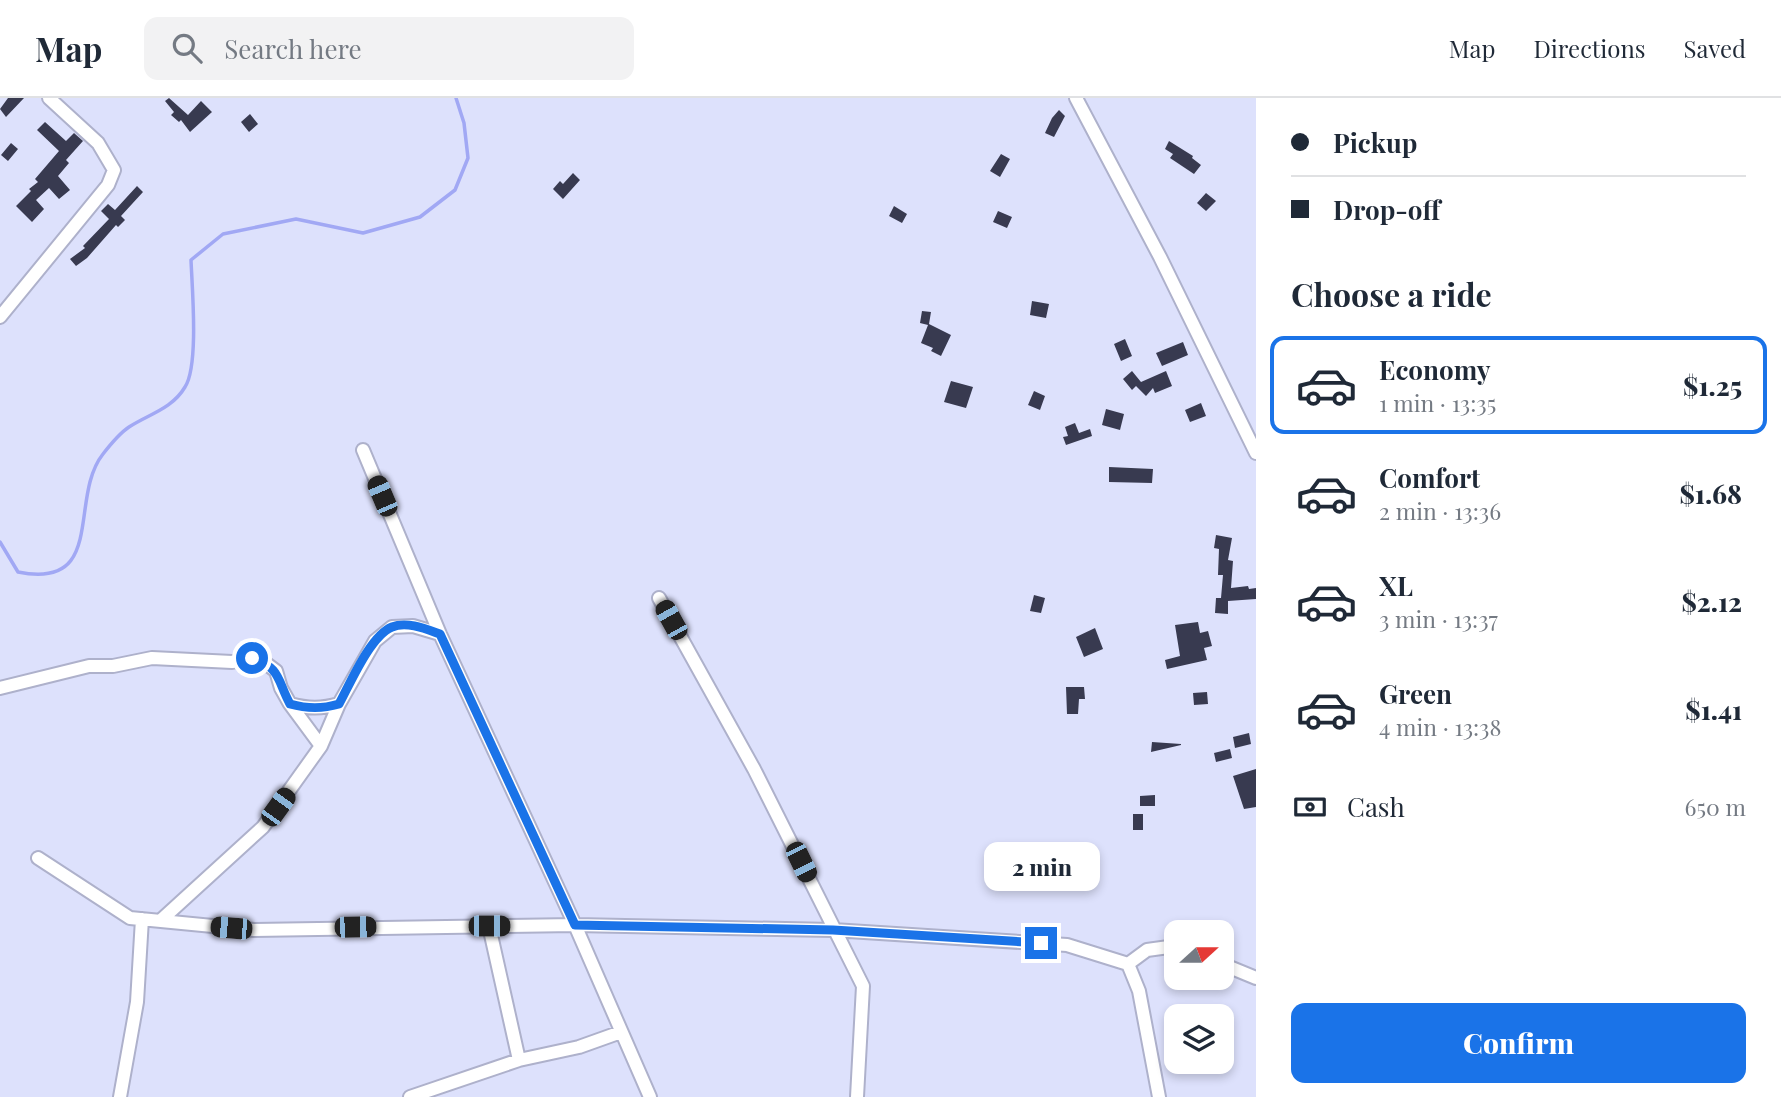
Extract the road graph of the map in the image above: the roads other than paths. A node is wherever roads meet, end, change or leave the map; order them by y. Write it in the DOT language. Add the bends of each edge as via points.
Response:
graph roads {
  1 [pos="49,98"];
  2 [pos="1076,98"];
  3 [pos="0,317"];
  4 [pos="363,450"];
  5 [pos="1256,453"];
  6 [pos="659,598"];
  7 [pos="440,634"];
  8 [pos="0,688"];
  9 [pos="290,704"];
  10 [pos="339,704"];
  11 [pos="321,746"];
  12 [pos="38,858"];
  13 [pos="142,919"];
  14 [pos="160,921"];
  15 [pos="575,925"];
  16 [pos="489,926"];
  17 [pos="833,930"];
  18 [pos="1164,948"];
  19 [pos="1128,964"];
  20 [pos="1234,969"];
  21 [pos="1256,978"];
  22 [pos="621,1032"];
  23 [pos="519,1060"];
  24 [pos="120,1097"];
  25 [pos="410,1097"];
  26 [pos="650,1097"];
  27 [pos="857,1097"];
  28 [pos="1159,1097"];
  1 -- 3 [label="street" via="98,143 114,170 108,186"];
  2 -- 5 [label="street"];
  4 -- 7 [label="street"];
  6 -- 17 [label="street" via="754,769"];
  7 -- 10 [label="street" via="413,626 392,627 375,641"];
  7 -- 15 [label="street"];
  8 -- 9 [label="street" via="89,666 152,658 232,662 252,658 276,671"];
  9 -- 10 [label="street" via="305,708"];
  9 -- 11 [label="street"];
  10 -- 11 [label="street"];
  11 -- 14 [label="street" via="263,827"];
  12 -- 13 [label="street" via="130,918"];
  13 -- 14 [label="street"];
  13 -- 24 [label="street" via="137,1002"];
  14 -- 16 [label="street" via="254,930"];
  15 -- 16 [label="street"];
  15 -- 17 [label="street"];
  15 -- 22 [label="street"];
  16 -- 23 [label="street"];
  17 -- 19 [label="street" via="1067,945"];
  17 -- 27 [label="street" via="863,986"];
  18 -- 19 [label="street" via="1147,950"];
  19 -- 28 [label="street" via="1139,990"];
  20 -- 21 [label="street"];
  22 -- 23 [label="street"];
  22 -- 26 [label="street"];
  23 -- 25 [label="street"];
}
